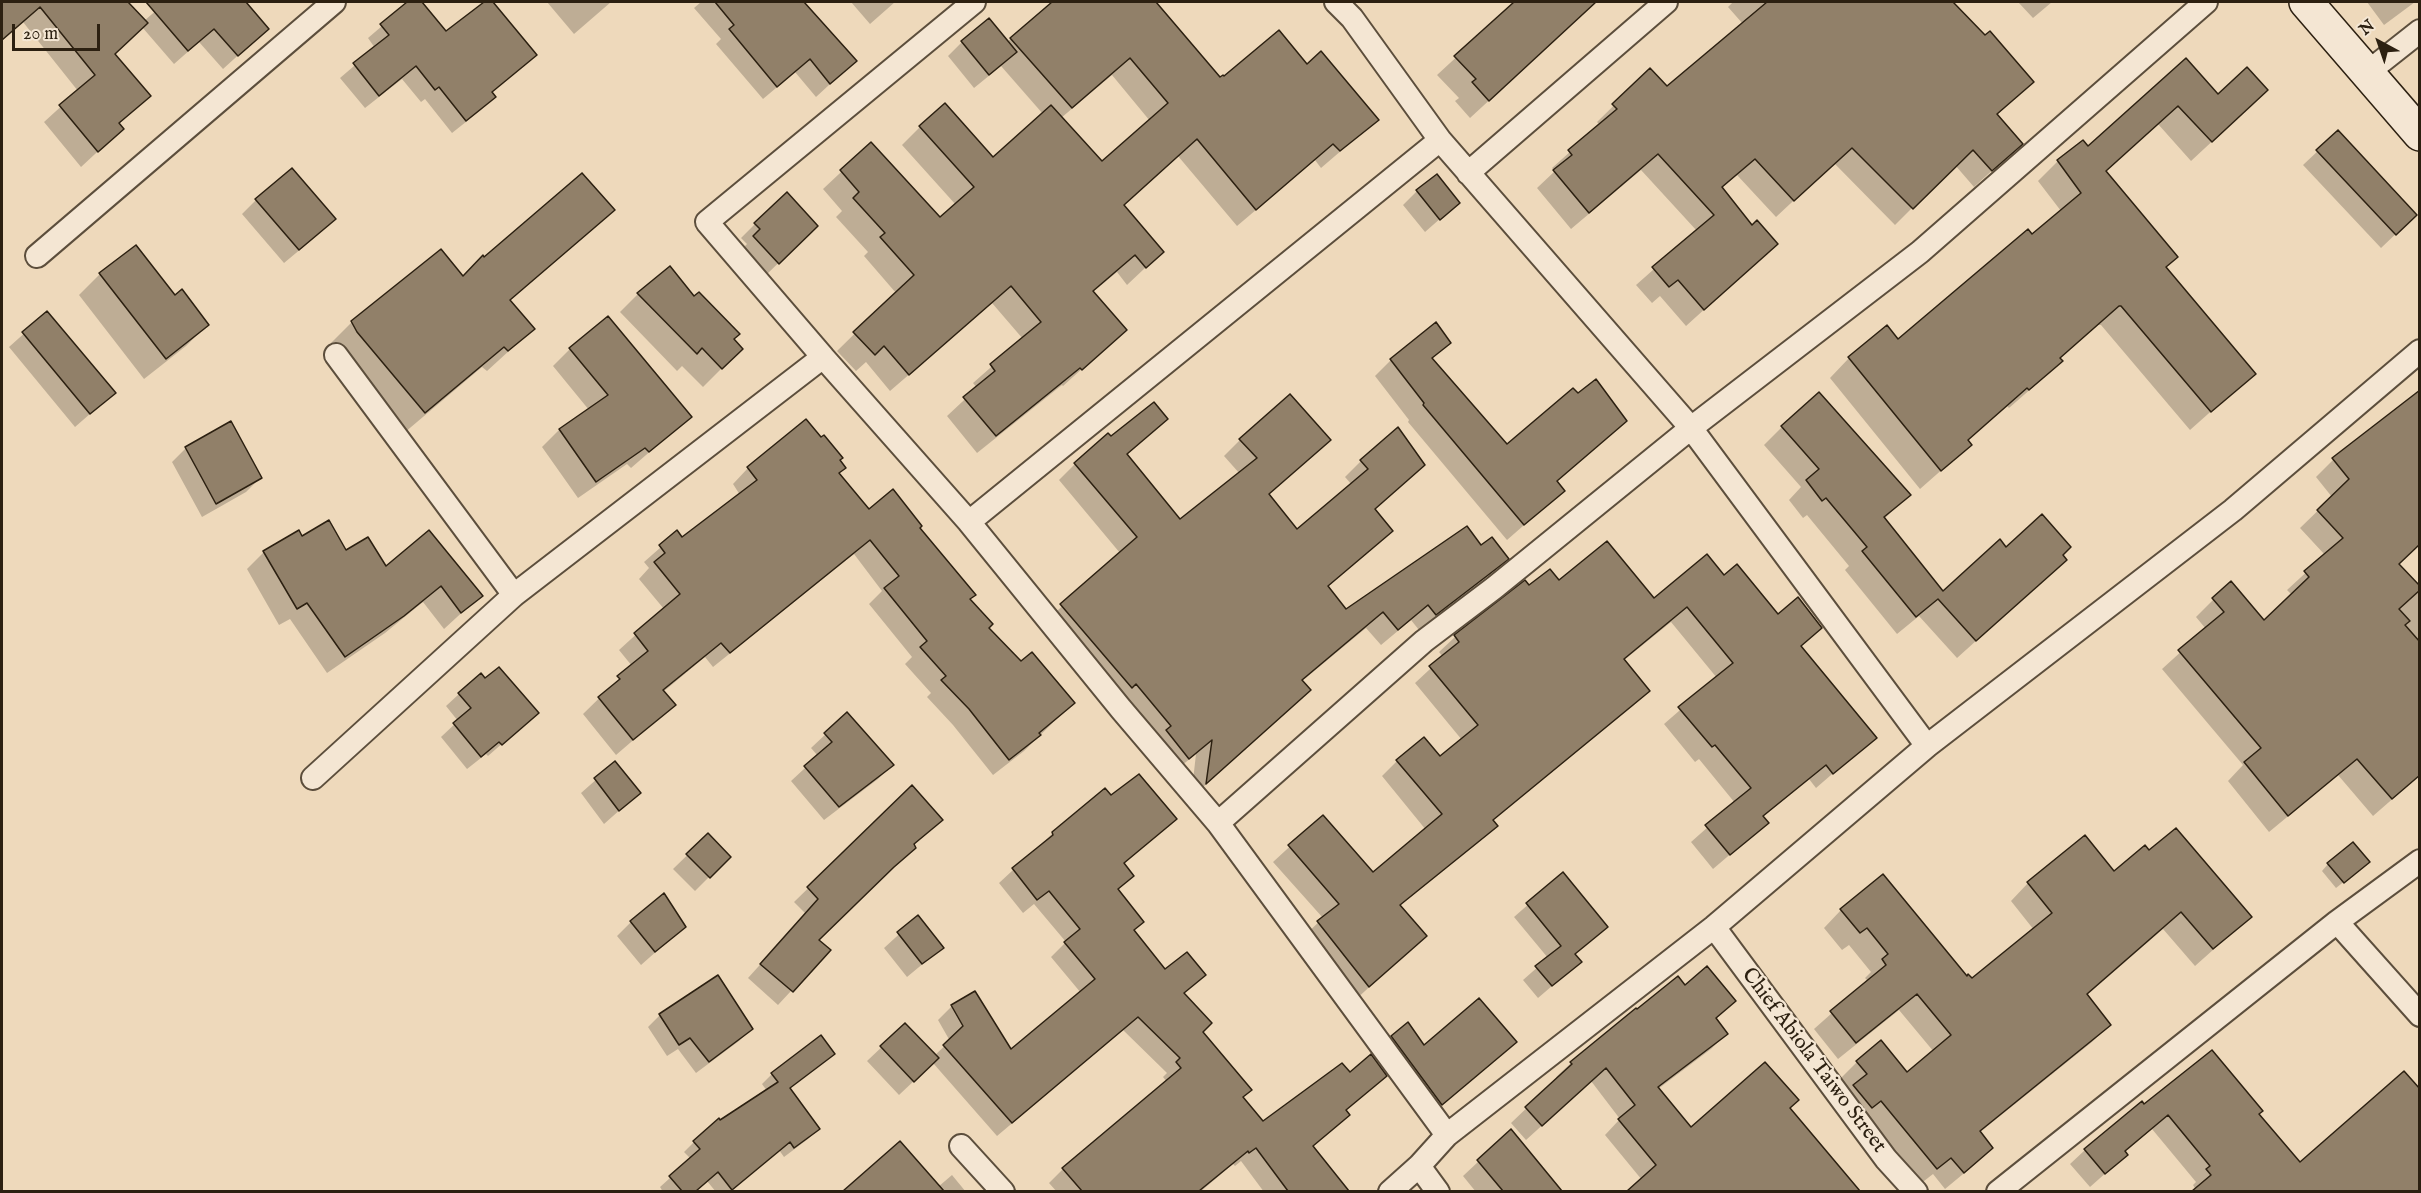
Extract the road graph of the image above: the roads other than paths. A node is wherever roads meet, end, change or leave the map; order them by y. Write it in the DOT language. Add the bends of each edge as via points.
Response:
graph roads {
  1 [pos="334,2"];
  2 [pos="974,2"];
  3 [pos="1336,2"];
  4 [pos="1666,2"];
  5 [pos="2206,2"];
  6 [pos="2307,2"];
  7 [pos="2420,31"];
  8 [pos="2368,72"];
  9 [pos="2420,134"];
  10 [pos="1440,141"];
  11 [pos="1468,173"];
  12 [pos="37,256"];
  13 [pos="2420,351"];
  14 [pos="336,355"];
  15 [pos="823,357"];
  16 [pos="1691,428"];
  17 [pos="969,522"];
  18 [pos="514,595"];
  19 [pos="1927,746"];
  20 [pos="313,778"];
  21 [pos="1218,823"];
  22 [pos="2420,861"];
  23 [pos="2337,922"];
  24 [pos="1714,927"];
  25 [pos="2420,1015"];
  26 [pos="1447,1135"];
  27 [pos="961,1146"];
  28 [pos="1419,1166"];
  29 [pos="1004,1191"];
  30 [pos="1390,1191"];
  31 [pos="1438,1191"];
  32 [pos="1916,1191"];
  33 [pos="1998,1191"];
  1 -- 12 [label="street"];
  2 -- 15 [label="street" via="707,222"];
  3 -- 10 [label="street" via="1352,18"];
  4 -- 11 [label="street"];
  5 -- 16 [label="street" via="1920,252"];
  6 -- 8 [label="street"];
  7 -- 8 [label="street"];
  8 -- 9 [label="street"];
  10 -- 11 [label="street"];
  10 -- 17 [label="street"];
  11 -- 16 [label="street"];
  13 -- 19 [label="street" via="2233,510"];
  14 -- 18 [label="street"];
  15 -- 17 [label="street"];
  15 -- 18 [label="street"];
  16 -- 19 [label="street"];
  16 -- 21 [label="street" via="1424,641"];
  17 -- 21 [label="street"];
  18 -- 20 [label="street"];
  19 -- 24 [label="street"];
  21 -- 26 [label="street"];
  22 -- 23 [label="street"];
  23 -- 25 [label="street"];
  23 -- 33 [label="street"];
  24 -- 26 [label="street"];
  24 -- 32 [label="street, Chief Abiola Taiwo Street" via="1886,1159"];
  26 -- 28 [label="street"];
  27 -- 29 [label="street"];
  28 -- 30 [label="street"];
  28 -- 31 [label="street"];
}
